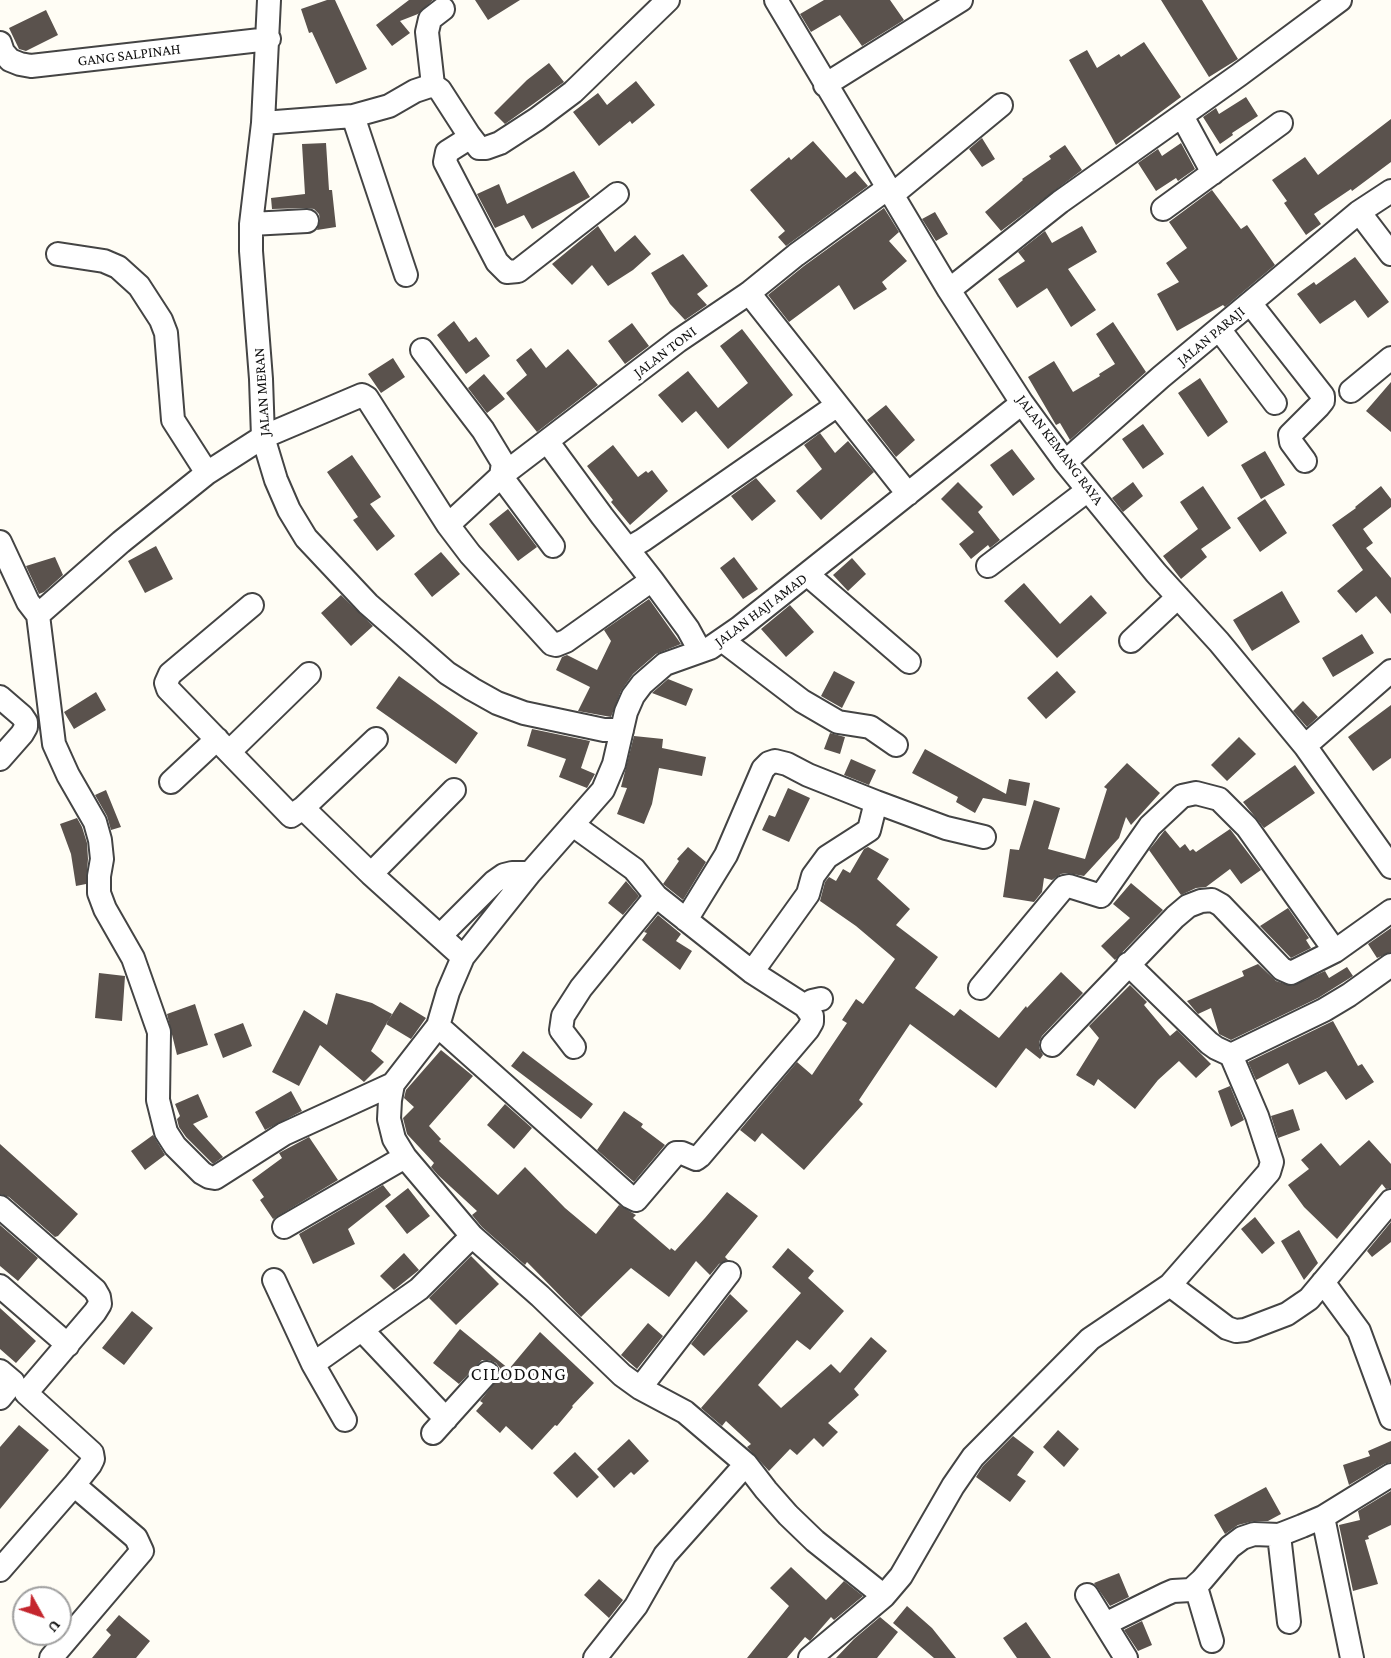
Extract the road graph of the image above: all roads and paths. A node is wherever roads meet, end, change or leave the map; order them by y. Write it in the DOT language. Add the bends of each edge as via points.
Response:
graph roads {
  1 [pos="269,0"];
  2 [pos="668,0"];
  3 [pos="776,0"];
  4 [pos="961,0"];
  5 [pos="1340,0"];
  6 [pos="443,9"];
  7 [pos="269,39"];
  8 [pos="0,43"];
  9 [pos="433,85"];
  10 [pos="825,85"];
  11 [pos="1001,105"];
  12 [pos="353,116"];
  13 [pos="1182,116"];
  14 [pos="263,123"];
  15 [pos="1281,123"];
  16 [pos="470,135"];
  17 [pos="1213,173"];
  18 [pos="1391,190"];
  19 [pos="890,192"];
  20 [pos="617,194"];
  21 [pos="1163,209"];
  22 [pos="1359,212"];
  23 [pos="307,221"];
  24 [pos="251,224"];
  25 [pos="58,254"];
  26 [pos="1391,254"];
  27 [pos="405,275"];
  28 [pos="949,290"];
  29 [pos="749,293"];
  30 [pos="1250,303"];
  31 [pos="1219,329"];
  32 [pos="422,350"];
  33 [pos="1391,357"];
  34 [pos="1351,391"];
  35 [pos="1022,403"];
  36 [pos="1275,403"];
  37 [pos="836,406"];
  38 [pos="264,437"];
  39 [pos="547,441"];
  40 [pos="1065,462"];
  41 [pos="1305,462"];
  42 [pos="207,473"];
  43 [pos="501,476"];
  44 [pos="1088,490"];
  45 [pos="908,494"];
  46 [pos="448,525"];
  47 [pos="0,542"];
  48 [pos="553,546"];
  49 [pos="628,548"];
  50 [pos="988,566"];
  51 [pos="808,575"];
  52 [pos="652,580"];
  53 [pos="1178,597"];
  54 [pos="252,604"];
  55 [pos="38,615"];
  56 [pos="722,640"];
  57 [pos="1131,641"];
  58 [pos="700,651"];
  59 [pos="909,662"];
  60 [pos="1391,671"];
  61 [pos="309,674"];
  62 [pos="0,697"];
  63 [pos="622,730"];
  64 [pos="376,739"];
  65 [pos="223,745"];
  66 [pos="896,746"];
  67 [pos="1305,746"];
  68 [pos="0,759"];
  69 [pos="171,782"];
  70 [pos="454,790"];
  71 [pos="876,802"];
  72 [pos="303,808"];
  73 [pos="573,825"];
  74 [pos="984,837"];
  75 [pos="1391,867"];
  76 [pos="530,873"];
  77 [pos="371,874"];
  78 [pos="656,896"];
  79 [pos="1391,911"];
  80 [pos="686,920"];
  81 [pos="440,936"];
  82 [pos="1335,951"];
  83 [pos="463,957"];
  84 [pos="1128,964"];
  85 [pos="1391,965"];
  86 [pos="752,972"];
  87 [pos="980,988"];
  88 [pos="438,1026"];
  89 [pos="1052,1045"];
  90 [pos="574,1047"];
  91 [pos="1231,1055"];
  92 [pos="393,1084"];
  93 [pos="405,1157"];
  94 [pos="1391,1201"];
  95 [pos="0,1207"];
  96 [pos="284,1227"];
  97 [pos="472,1236"];
  98 [pos="729,1273"];
  99 [pos="274,1281"];
  100 [pos="1323,1282"];
  101 [pos="1170,1285"];
  102 [pos="0,1286"];
  103 [pos="362,1330"];
  104 [pos="68,1345"];
  105 [pos="313,1364"];
  106 [pos="487,1373"];
  107 [pos="10,1386"];
  108 [pos="640,1388"];
  109 [pos="1391,1418"];
  110 [pos="345,1420"];
  111 [pos="746,1464"];
  112 [pos="1391,1475"];
  113 [pos="74,1485"];
  114 [pos="1323,1516"];
  115 [pos="1279,1535"];
  116 [pos="0,1570"];
  117 [pos="1196,1587"];
  118 [pos="1087,1595"];
  119 [pos="884,1596"];
  120 [pos="1289,1622"];
  121 [pos="1105,1624"];
  122 [pos="1212,1641"];
  123 [pos="51,1658"];
  124 [pos="596,1658"];
  125 [pos="810,1658"];
  126 [pos="1126,1658"];
  127 [pos="1352,1658"];
  1 -- 7 [label="street, JALAN MERAN"];
  2 -- 16 [label="street" via="573,92 537,119 486,148 479,148"];
  3 -- 10 [label="street, JALAN KEMANG RAYA"];
  4 -- 10 [label="street"];
  5 -- 13 [label="street"];
  6 -- 9 [label="street" via="429,19 427,32"];
  7 -- 8 [label="street, GANG SALPINAH" via="30,66 10,60"];
  7 -- 14 [label="street, JALAN MERAN"];
  9 -- 12 [label="street" via="389,106"];
  9 -- 16 [label="street"];
  10 -- 19 [label="street, JALAN KEMANG RAYA"];
  11 -- 19 [label="street, JALAN TONI"];
  12 -- 14 [label="street"];
  12 -- 27 [label="street"];
  13 -- 17 [label="street"];
  13 -- 28 [label="street" via="1060,202"];
  14 -- 24 [label="street, JALAN MERAN"];
  15 -- 17 [label="street"];
  16 -- 20 [label="street" via="447,152 445,162 497,262 507,273 518,271"];
  17 -- 21 [label="street"];
  18 -- 22 [label="street, JALAN PARAJI"];
  19 -- 28 [label="street, JALAN KEMANG RAYA"];
  19 -- 29 [label="street, JALAN TONI" via="805,249"];
  22 -- 26 [label="street"];
  22 -- 30 [label="street, JALAN PARAJI"];
  23 -- 24 [label="street"];
  24 -- 38 [label="street, JALAN MERAN"];
  25 -- 42 [label="street" via="104,261 118,267 139,286 166,333 173,420"];
  28 -- 35 [label="street, JALAN KEMANG RAYA"];
  29 -- 37 [label="street"];
  29 -- 39 [label="street, JALAN TONI" via="678,341"];
  30 -- 31 [label="street, JALAN PARAJI"];
  30 -- 41 [label="street" via="1323,396 1319,406 1290,435 1290,442"];
  31 -- 36 [label="street"];
  31 -- 40 [label="street, JALAN PARAJI"];
  32 -- 43 [label="street" via="483,430 503,463"];
  33 -- 34 [label="street"];
  35 -- 40 [label="street, JALAN KEMANG RAYA"];
  35 -- 45 [label="street, JALAN HAJI AMAD"];
  37 -- 45 [label="street"];
  37 -- 49 [label="street"];
  38 -- 42 [label="street"];
  38 -- 46 [label="street" via="359,395 365,396"];
  38 -- 63 [label="street, JALAN MERAN" via="280,490 306,538 368,604 447,673 497,703 524,713 604,730"];
  39 -- 43 [label="street, JALAN TONI"];
  39 -- 49 [label="street"];
  40 -- 44 [label="street, JALAN KEMANG RAYA"];
  42 -- 55 [label="street"];
  43 -- 46 [label="street, JALAN TONI"];
  43 -- 48 [label="street"];
  44 -- 50 [label="street"];
  44 -- 53 [label="street, JALAN KEMANG RAYA"];
  45 -- 51 [label="street, JALAN HAJI AMAD"];
  46 -- 52 [label="street" via="500,588 556,645"];
  47 -- 55 [label="street"];
  49 -- 52 [label="street"];
  51 -- 56 [label="street, JALAN HAJI AMAD"];
  51 -- 59 [label="street"];
  52 -- 58 [label="street"];
  53 -- 57 [label="street"];
  53 -- 67 [label="street, JALAN KEMANG RAYA"];
  54 -- 65 [label="street" via="167,679 168,688"];
  55 -- 92 [label="street" via="54,744 95,822 102,859 99,893 133,958 157,1024 158,1100 166,1132 175,1146 202,1173 215,1178 284,1134"];
  56 -- 58 [label="street, JALAN HAJI AMAD"];
  56 -- 66 [label="street" via="818,711 838,722 870,727"];
  58 -- 63 [label="street, JALAN HAJI AMAD" via="666,664 642,684 633,696"];
  60 -- 67 [label="street"];
  61 -- 65 [label="street"];
  62 -- 68 [label="street" via="26,722 22,734"];
  63 -- 73 [label="street, JALAN HAJI AMAD" via="609,779"];
  64 -- 72 [label="street"];
  65 -- 69 [label="street"];
  65 -- 72 [label="street" via="286,813 291,816"];
  67 -- 75 [label="street, JALAN KEMANG RAYA"];
  70 -- 77 [label="street"];
  71 -- 74 [label="street" via="945,828"];
  71 -- 80 [label="street" via="787,764 769,763 726,855"];
  71 -- 86 [label="street" via="869,830 827,857 813,876 808,894"];
  72 -- 77 [label="street"];
  73 -- 76 [label="street, JALAN HAJI AMAD"];
  73 -- 78 [label="street" via="634,869"];
  76 -- 81 [label="street" via="504,875"];
  76 -- 83 [label="street, JALAN HAJI AMAD"];
  77 -- 81 [label="street"];
  78 -- 80 [label="street"];
  78 -- 90 [label="street" via="563,1016 561,1030"];
  79 -- 82 [label="street"];
  80 -- 86 [label="street"];
  81 -- 83 [label="street"];
  82 -- 84 [label="street" via="1291,974 1212,900 1188,906"];
  82 -- 87 [label="street" via="1247,826 1219,800 1196,793 1182,796 1150,826 1101,896 1064,887"];
  83 -- 88 [label="street, JALAN HAJI AMAD"];
  84 -- 89 [label="street"];
  84 -- 91 [label="street" via="1209,1043"];
  85 -- 91 [label="street" via="1324,1010"];
  86 -- 88 [label="street" via="813,1002 812,1022 700,1156 696,1159 679,1153 639,1198 633,1199"];
  88 -- 92 [label="street, JALAN HAJI AMAD"];
  91 -- 101 [label="street" via="1257,1116 1272,1166"];
  92 -- 93 [label="street" via="389,1119"];
  93 -- 96 [label="street"];
  93 -- 97 [label="street"];
  94 -- 100 [label="street"];
  95 -- 104 [label="street" via="99,1297 95,1312"];
  97 -- 103 [label="street" via="419,1290"];
  97 -- 108 [label="street" via="600,1356"];
  98 -- 108 [label="street"];
  99 -- 105 [label="street"];
  100 -- 101 [label="street" via="1309,1299 1287,1314 1236,1331"];
  100 -- 109 [label="street" via="1359,1331"];
  101 -- 119 [label="street" via="1090,1339 973,1457"];
  102 -- 104 [label="street"];
  103 -- 105 [label="street"];
  103 -- 106 [label="street" via="440,1426"];
  104 -- 107 [label="street"];
  105 -- 110 [label="street"];
  107 -- 113 [label="street" via="92,1453 90,1465"];
  108 -- 111 [label="street" via="685,1412"];
  111 -- 119 [label="street" via="788,1515"];
  111 -- 124 [label="street" via="665,1555 636,1606"];
  112 -- 114 [label="street"];
  113 -- 116 [label="street"];
  113 -- 123 [label="street" via="136,1538 142,1551"];
  114 -- 115 [label="street"];
  114 -- 127 [label="street"];
  115 -- 117 [label="street" via="1254,1534 1242,1538"];
  115 -- 120 [label="street"];
  117 -- 121 [label="street" via="1173,1591"];
  117 -- 122 [label="street"];
  118 -- 121 [label="street"];
  119 -- 125 [label="street"];
  121 -- 126 [label="street"];
}
